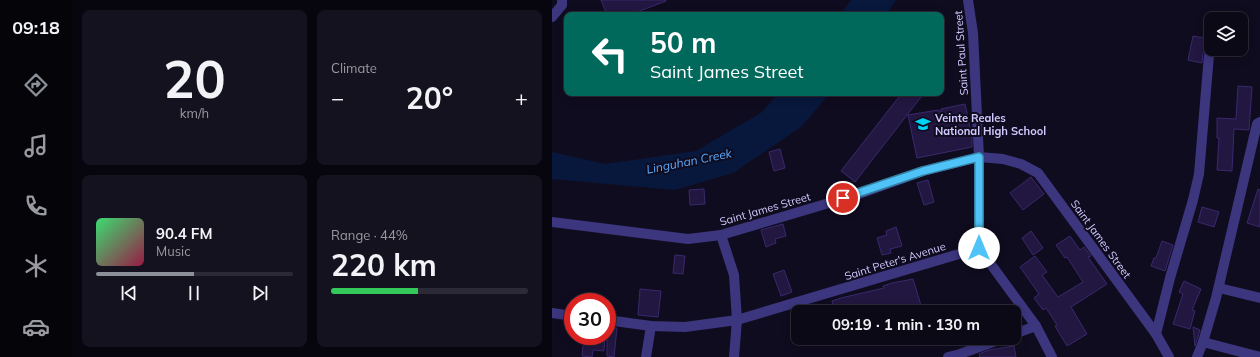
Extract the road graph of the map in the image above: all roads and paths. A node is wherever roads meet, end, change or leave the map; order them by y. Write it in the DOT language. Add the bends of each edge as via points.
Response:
graph roads {
  1 [pos="562,0"];
  2 [pos="968,0"];
  3 [pos="552,17"];
  4 [pos="1209,56"];
  5 [pos="1260,122"];
  6 [pos="979,157"];
  7 [pos="552,222"];
  8 [pos="721,235"];
  9 [pos="979,248"];
  10 [pos="1219,288"];
  11 [pos="1260,298"];
  12 [pos="552,313"];
  13 [pos="564,315"];
  14 [pos="737,320"];
  15 [pos="616,321"];
  16 [pos="651,326"];
  17 [pos="1036,326"];
  18 [pos="1021,331"];
  19 [pos="1156,334"];
  20 [pos="1203,342"];
  21 [pos="986,345"];
  22 [pos="960,355"];
  23 [pos="1167,356"];
  24 [pos="646,357"];
  25 [pos="734,357"];
  26 [pos="948,357"];
  27 [pos="1052,357"];
  28 [pos="1197,357"];
  29 [pos="1260,357"];
  1 -- 3 [label="street" via="562,5"];
  2 -- 6 [label="street, Saint Paul Street" via="973,33"];
  4 -- 19 [label="street" via="1199,174"];
  5 -- 10 [label="street"];
  6 -- 8 [label="street, Saint James Street" via="923,171 856,195"];
  6 -- 9 [label="street, Saint Paul Street"];
  6 -- 19 [label="street, Saint James Street" via="1003,159 1021,164 1038,173"];
  7 -- 8 [label="street, Saint James Street" via="688,239"];
  8 -- 14 [label="street" via="734,275"];
  9 -- 14 [label="street, Saint Peter's Avenue"];
  9 -- 17 [label="street"];
  10 -- 11 [label="street"];
  10 -- 20 [label="street"];
  12 -- 13 [label="street"];
  14 -- 16 [label="street, Saint Peter's Avenue" via="685,328"];
  14 -- 25 [label="street"];
  15 -- 16 [label="street, Saint Peter's Avenue"];
  16 -- 24 [label="street"];
  17 -- 18 [label="street"];
  17 -- 27 [label="street"];
  19 -- 23 [label="street, Saint James Street"];
  20 -- 28 [label="street"];
  20 -- 29 [label="street"];
  21 -- 22 [label="street"];
  22 -- 26 [label="street"];
}
